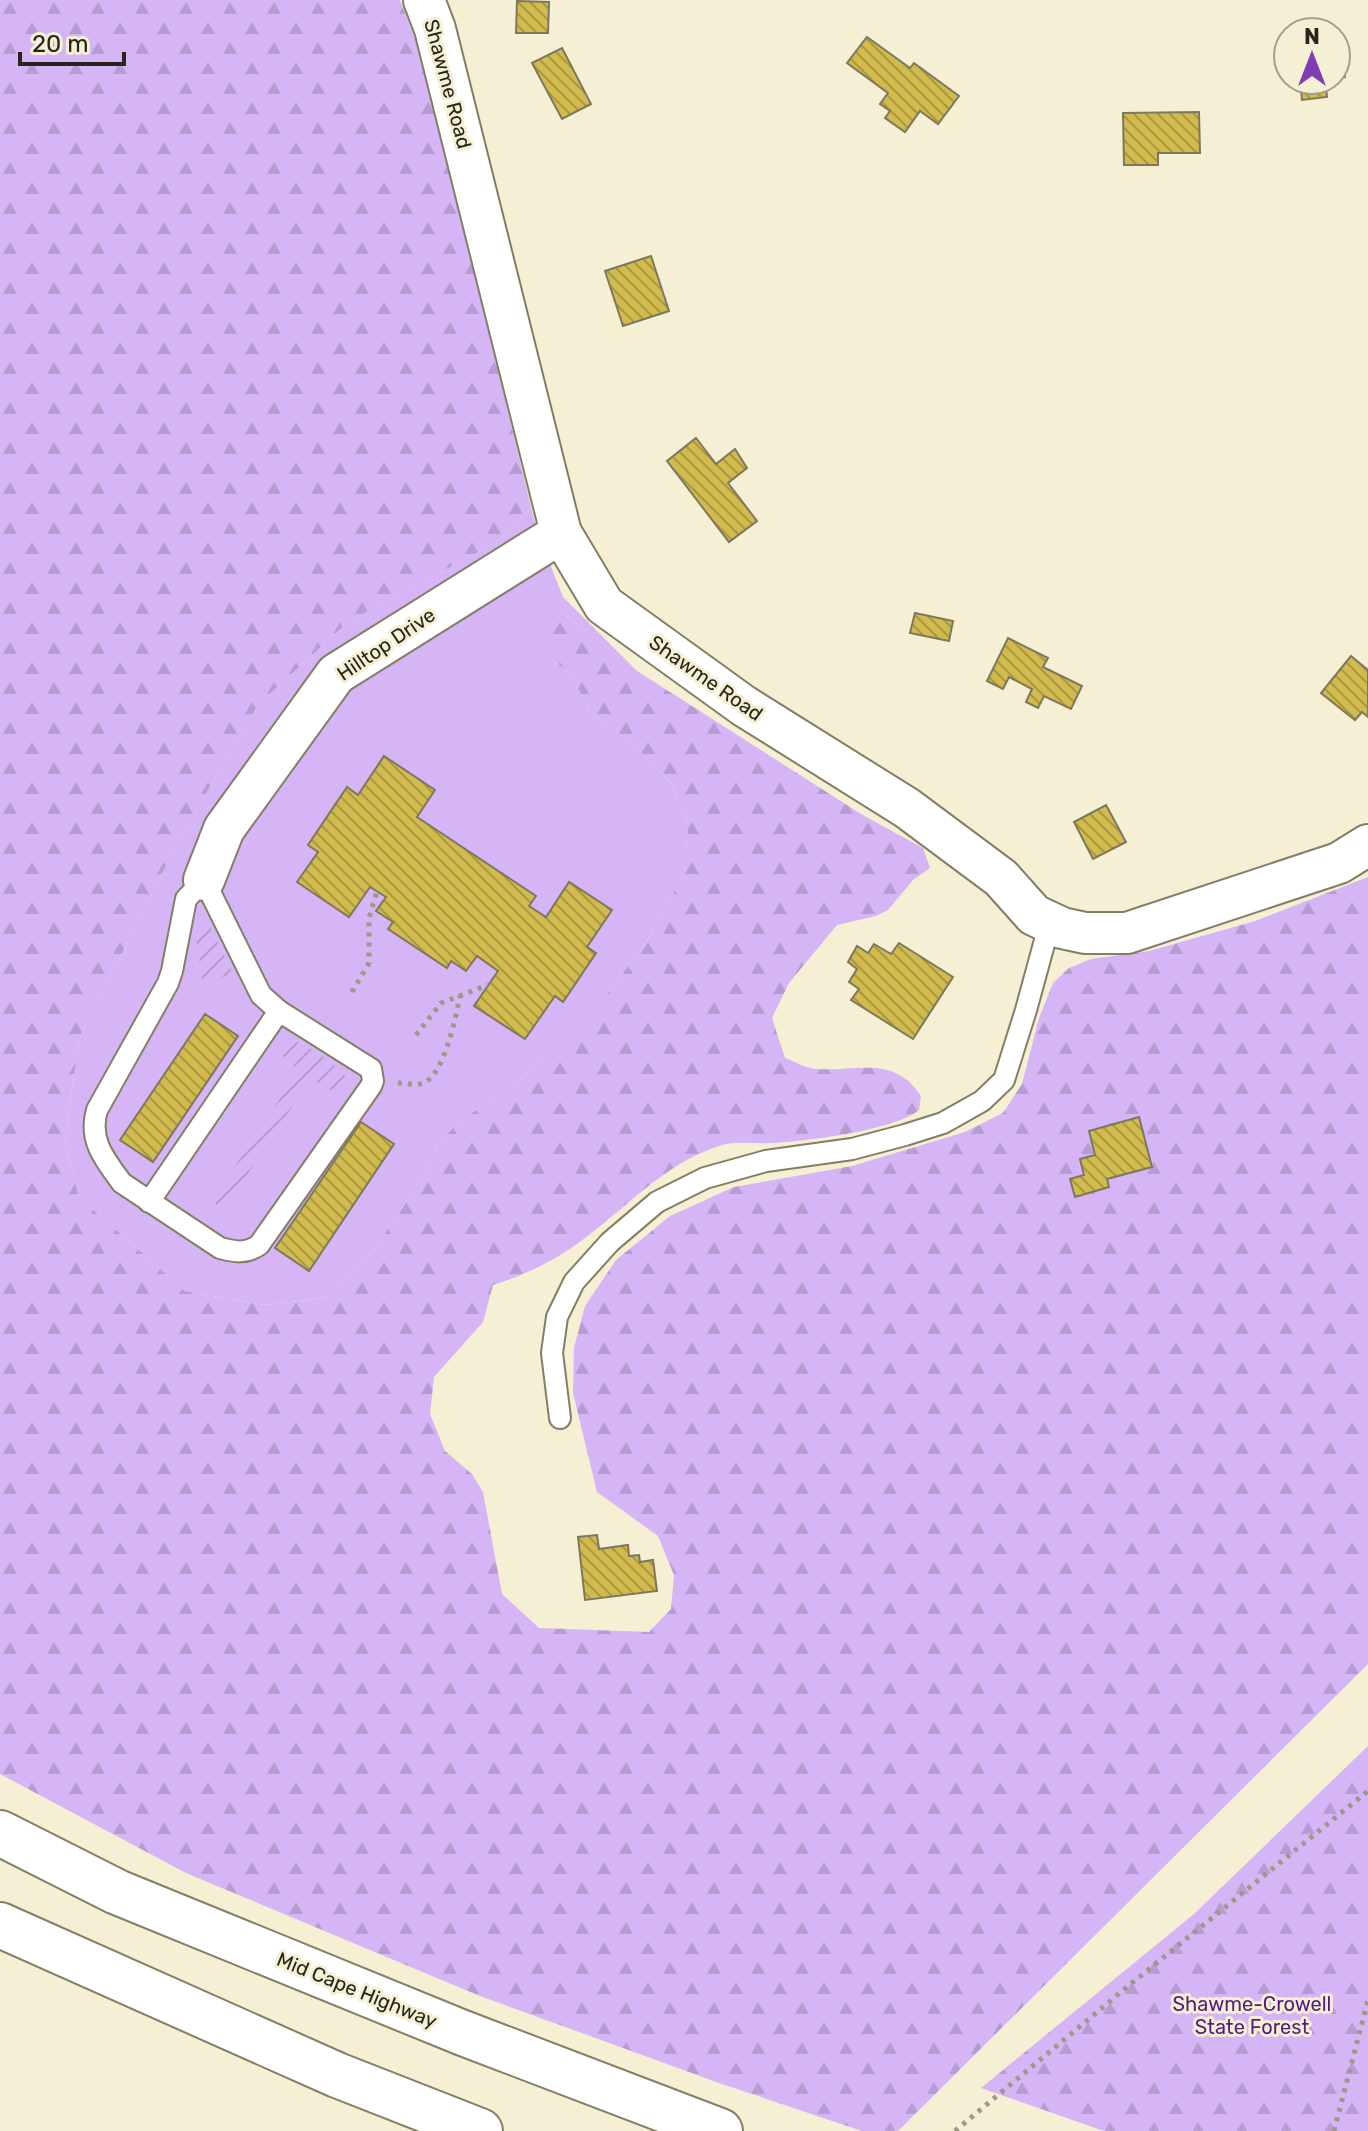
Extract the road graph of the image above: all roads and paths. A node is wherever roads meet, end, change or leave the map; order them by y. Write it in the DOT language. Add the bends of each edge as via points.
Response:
graph roads {
  1 [pos="424,0"];
  2 [pos="561,533"];
  3 [pos="1368,845"];
  4 [pos="204,880"];
  5 [pos="377,891"];
  6 [pos="1050,922"];
  7 [pos="488,985"];
  8 [pos="352,992"];
  9 [pos="460,996"];
  10 [pos="279,1011"];
  11 [pos="416,1035"];
  12 [pos="373,1081"];
  13 [pos="149,1202"];
  14 [pos="560,1418"];
  15 [pos="1368,1791"];
  16 [pos="0,1833"];
  17 [pos="0,1925"];
  18 [pos="1368,2000"];
  19 [pos="480,2131"];
  20 [pos="720,2131"];
  21 [pos="955,2131"];
  22 [pos="1334,2131"];
  1 -- 2 [label="street, Shawme Road"];
  2 -- 4 [label="street, Hilltop Drive" via="336,674 224,829"];
  2 -- 6 [label="street, Shawme Road" via="604,605 744,706 907,808 1001,878 1034,915"];
  3 -- 6 [label="street, Shawme Road" via="1339,863 1127,933 1085,933"];
  4 -- 10 [label="lane" via="261,995"];
  4 -- 13 [label="lane" via="186,899 168,983 94,1121 95,1140 112,1170"];
  5 -- 8 [label="path" via="369,918 369,963"];
  6 -- 14 [label="lane" via="1004,1080 982,1101 943,1123 905,1135 705,1178 657,1202 610,1242 574,1282 557,1317 552,1353"];
  7 -- 9 [label="path"];
  9 -- 11 [label="path" via="441,1003"];
  9 -- 12 [label="path" via="444,1053 427,1082"];
  10 -- 12 [label="lane" via="371,1069"];
  10 -- 13 [label="lane"];
  12 -- 13 [label="lane" via="250,1251 220,1248"];
  15 -- 21 [label="path"];
  16 -- 20 [label="highway, Mid Cape Highway" via="117,1892"];
  17 -- 19 [label="highway" via="337,2075"];
  18 -- 22 [label="path"];
}
